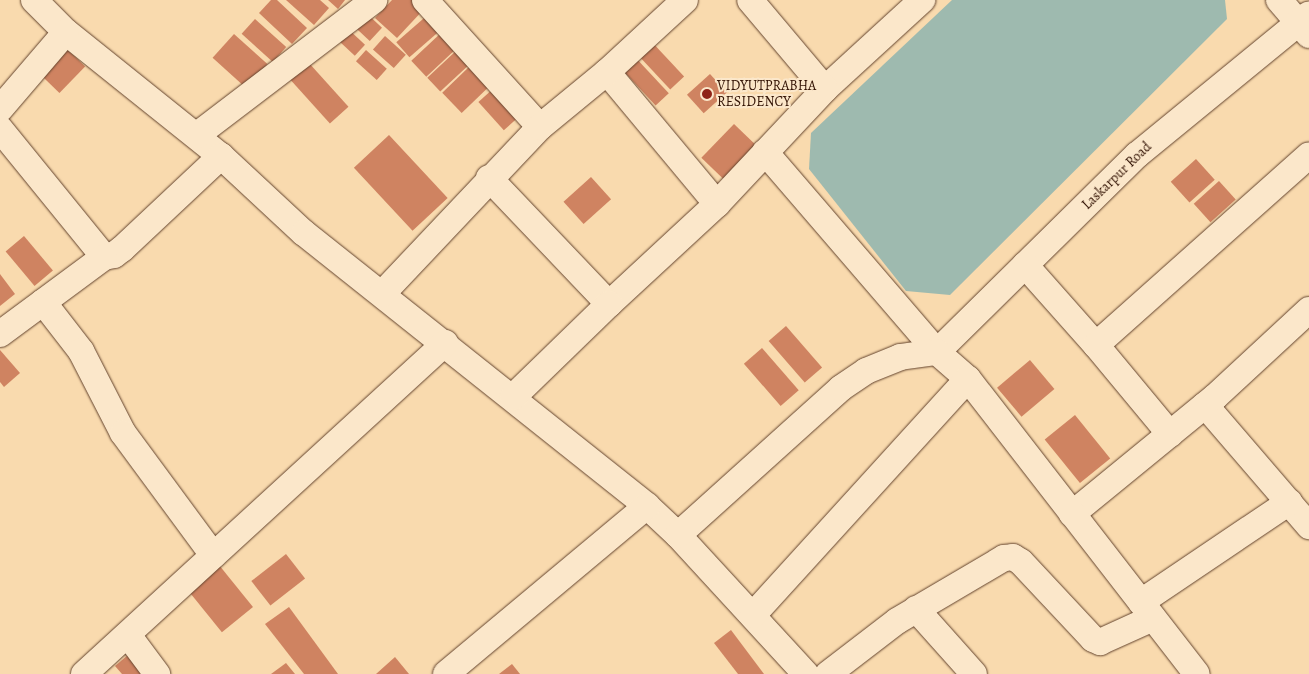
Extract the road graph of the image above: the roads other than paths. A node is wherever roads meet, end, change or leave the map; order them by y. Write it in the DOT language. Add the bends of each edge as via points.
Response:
graph roads {
  1 [pos="34,0"];
  2 [pos="374,0"];
  3 [pos="425,0"];
  4 [pos="685,0"];
  5 [pos="750,0"];
  6 [pos="922,0"];
  7 [pos="1279,0"];
  8 [pos="1305,24"];
  9 [pos="66,32"];
  10 [pos="607,72"];
  11 [pos="824,89"];
  12 [pos="0,109"];
  13 [pos="540,127"];
  14 [pos="0,128"];
  15 [pos="197,135"];
  16 [pos="765,152"];
  17 [pos="1309,155"];
  18 [pos="221,156"];
  19 [pos="490,178"];
  20 [pos="717,204"];
  21 [pos="104,257"];
  22 [pos="1025,266"];
  23 [pos="382,294"];
  24 [pos="43,302"];
  25 [pos="610,304"];
  26 [pos="1309,310"];
  27 [pos="0,334"];
  28 [pos="445,343"];
  29 [pos="1096,345"];
  30 [pos="937,352"];
  31 [pos="968,379"];
  32 [pos="513,397"];
  33 [pos="1206,405"];
  34 [pos="1170,434"];
  35 [pos="1289,502"];
  36 [pos="647,506"];
  37 [pos="1072,514"];
  38 [pos="1309,526"];
  39 [pos="678,534"];
  40 [pos="213,555"];
  41 [pos="916,609"];
  42 [pos="1147,610"];
  43 [pos="753,615"];
  44 [pos="128,634"];
  45 [pos="84,674"];
  46 [pos="157,674"];
  47 [pos="446,674"];
  48 [pos="806,674"];
  49 [pos="828,674"];
  50 [pos="974,674"];
  51 [pos="1197,674"];
  1 -- 9 [label="street"];
  2 -- 15 [label="street"];
  3 -- 13 [label="street"];
  4 -- 10 [label="street"];
  5 -- 11 [label="street"];
  6 -- 11 [label="street"];
  7 -- 8 [label="street"];
  8 -- 22 [label="street, Laskarpur Road" via="1216,87 1136,155"];
  9 -- 12 [label="street"];
  9 -- 15 [label="street"];
  10 -- 13 [label="street"];
  10 -- 20 [label="street"];
  11 -- 16 [label="street"];
  13 -- 19 [label="street"];
  14 -- 21 [label="street"];
  15 -- 18 [label="street"];
  16 -- 20 [label="street"];
  16 -- 30 [label="street"];
  17 -- 29 [label="street"];
  18 -- 21 [label="street" via="122,249"];
  18 -- 23 [label="street" via="304,233"];
  19 -- 23 [label="street"];
  19 -- 25 [label="street"];
  20 -- 25 [label="street"];
  21 -- 24 [label="street"];
  22 -- 29 [label="street"];
  22 -- 30 [label="street, Laskarpur Road"];
  23 -- 28 [label="street"];
  24 -- 27 [label="street"];
  24 -- 40 [label="street" via="81,351 123,433"];
  25 -- 32 [label="street"];
  26 -- 33 [label="street"];
  28 -- 32 [label="street"];
  28 -- 40 [label="street"];
  29 -- 34 [label="street"];
  30 -- 31 [label="street"];
  30 -- 39 [label="street" via="884,362 841,388"];
  31 -- 37 [label="street"];
  31 -- 43 [label="street"];
  32 -- 36 [label="street"];
  33 -- 34 [label="street"];
  33 -- 35 [label="street"];
  34 -- 37 [label="street"];
  35 -- 38 [label="street"];
  35 -- 42 [label="street"];
  36 -- 39 [label="street"];
  36 -- 47 [label="street"];
  37 -- 42 [label="street"];
  39 -- 43 [label="street"];
  40 -- 44 [label="street"];
  41 -- 42 [label="street" via="992,564 1013,557 1100,642"];
  41 -- 49 [label="street" via="874,636"];
  41 -- 50 [label="street"];
  42 -- 51 [label="street"];
  43 -- 48 [label="street"];
  44 -- 45 [label="street"];
  44 -- 46 [label="street"];
}
